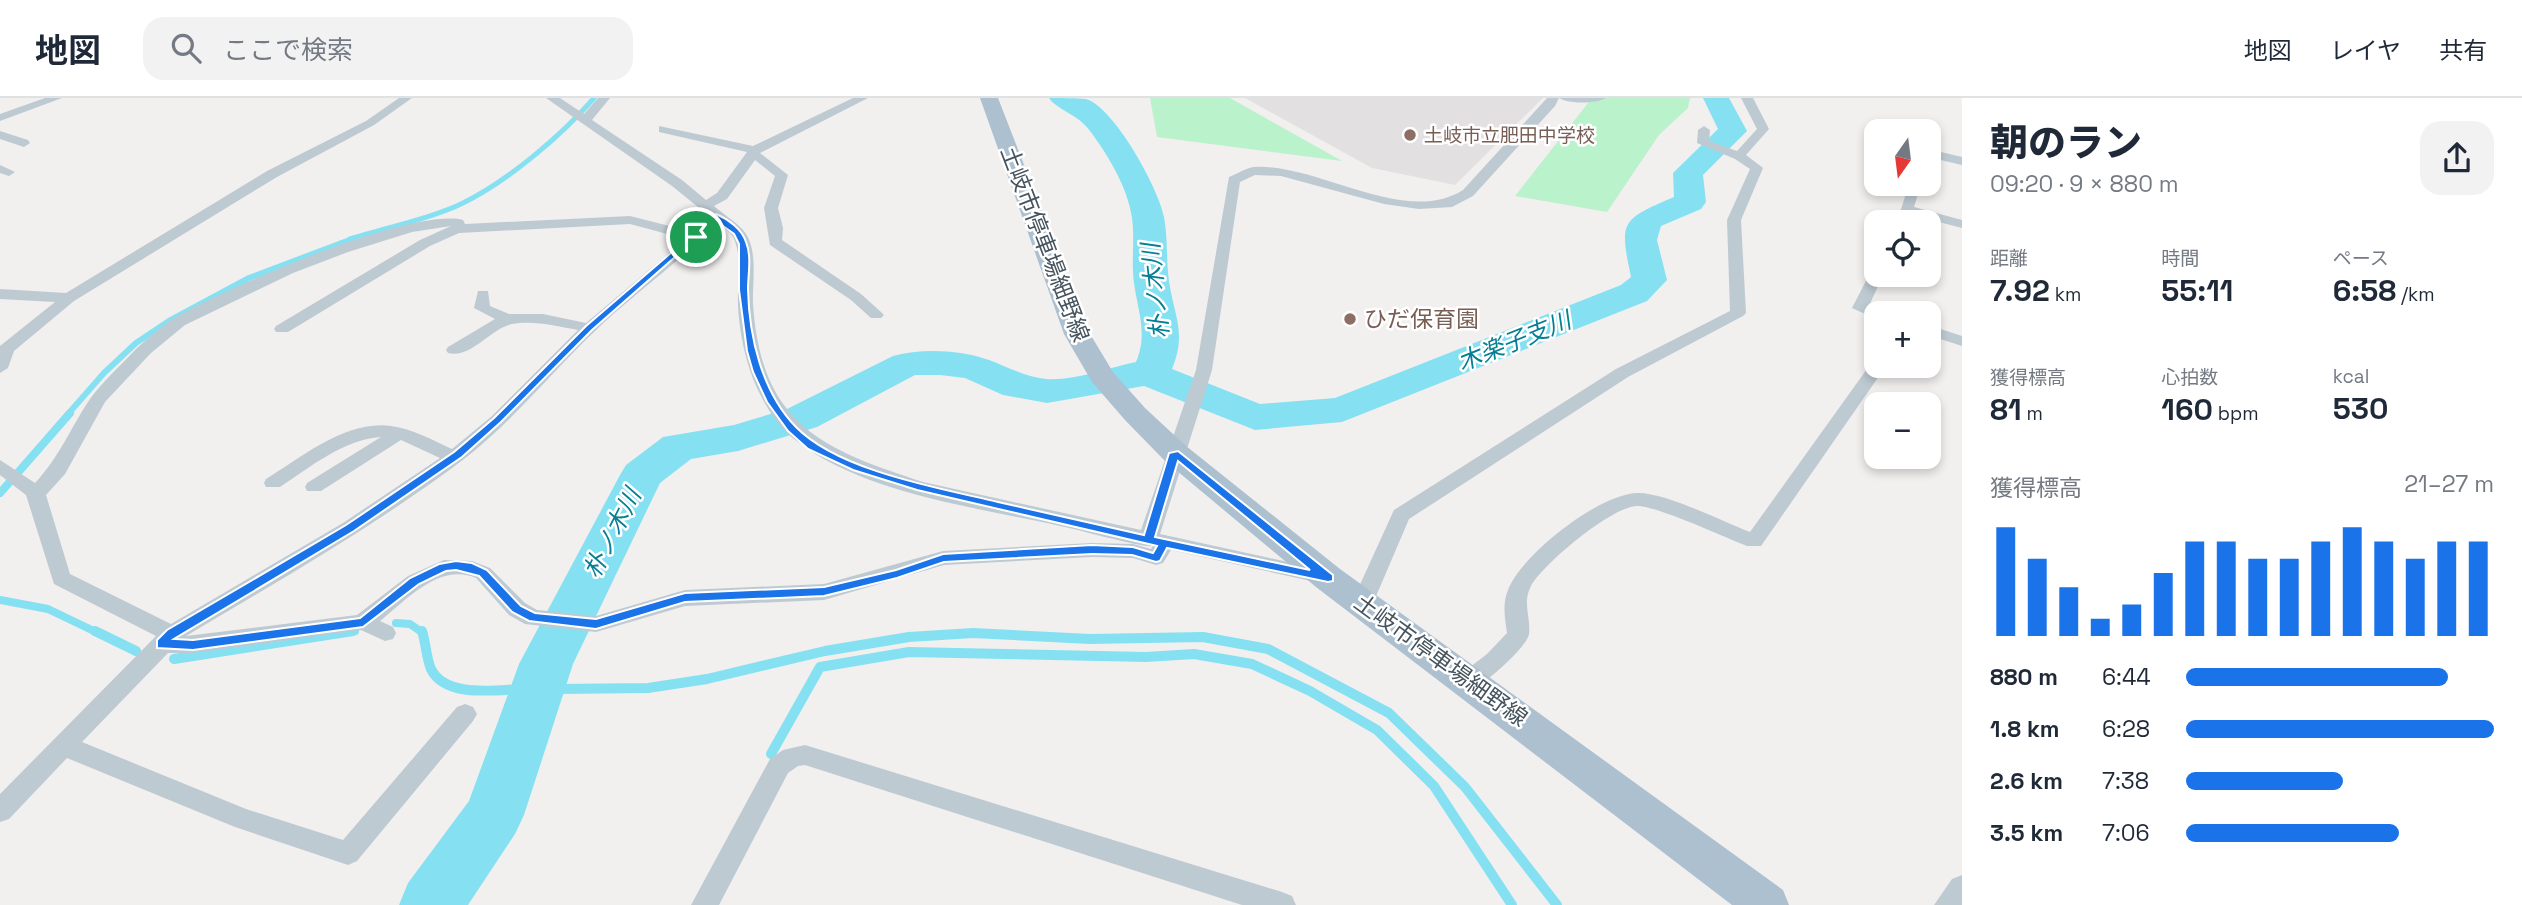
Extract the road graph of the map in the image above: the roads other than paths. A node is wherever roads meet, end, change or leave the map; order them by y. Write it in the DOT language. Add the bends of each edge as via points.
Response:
graph roads {
  1 [pos="56,98"];
  2 [pos="406,98"];
  3 [pos="552,98"];
  4 [pos="604,98"];
  5 [pos="862,98"];
  6 [pos="989,98"];
  7 [pos="1553,98"];
  8 [pos="1564,98"];
  9 [pos="1600,98"];
  10 [pos="1747,98"];
  11 [pos="0,118"];
  12 [pos="584,120"];
  13 [pos="663,129"];
  14 [pos="1704,130"];
  15 [pos="0,135"];
  16 [pos="24,143"];
  17 [pos="754,151"];
  18 [pos="1739,156"];
  19 [pos="1941,156"];
  20 [pos="268,160"];
  21 [pos="1962,161"];
  22 [pos="290,164"];
  23 [pos="710,211"];
  24 [pos="1941,220"];
  25 [pos="1962,223"];
  26 [pos="457,229"];
  27 [pos="696,237"];
  28 [pos="1870,287"];
  29 [pos="0,294"];
  30 [pos="483,294"];
  31 [pos="69,298"];
  32 [pos="1864,310"];
  33 [pos="876,315"];
  34 [pos="507,319"];
  35 [pos="589,328"];
  36 [pos="282,329"];
  37 [pos="1941,335"];
  38 [pos="1962,341"];
  39 [pos="454,350"];
  40 [pos="0,368"];
  41 [pos="1869,378"];
  42 [pos="398,434"];
  43 [pos="1175,453"];
  44 [pos="454,457"];
  45 [pos="2,467"];
  46 [pos="273,483"];
  47 [pos="314,487"];
  48 [pos="29,488"];
  49 [pos="1156,542"];
  50 [pos="1328,578"];
  51 [pos="1363,602"];
  52 [pos="363,622"];
  53 [pos="385,633"];
  54 [pos="167,639"];
  55 [pos="1469,680"];
  56 [pos="465,714"];
  57 [pos="64,746"];
  58 [pos="0,811"];
  59 [pos="1962,888"];
  60 [pos="705,905"];
  61 [pos="1282,905"];
  62 [pos="1767,905"];
  63 [pos="1948,905"];
  1 -- 11 [label="street"];
  2 -- 22 [label="street" via="370,123"];
  3 -- 12 [label="street"];
  4 -- 12 [label="street"];
  5 -- 17 [label="street"];
  6 -- 43 [label="main road, 土岐市停車場細野線" via="1077,334 1102,376"];
  7 -- 43 [label="street" via="1468,193 1452,203 1384,200 1281,172 1253,171 1234,180 1204,370"];
  8 -- 9 [label="street"];
  10 -- 18 [label="street" via="1763,129"];
  12 -- 23 [label="street"];
  13 -- 17 [label="street"];
  14 -- 18 [label="street" via="1703,142"];
  15 -- 16 [label="street"];
  17 -- 23 [label="street"];
  17 -- 33 [label="street" via="782,175 771,208 775,242"];
  18 -- 51 [label="street" via="1757,168 1734,220 1738,313 1622,373 1401,515"];
  19 -- 21 [label="street"];
  20 -- 22 [label="street"];
  22 -- 31 [label="street"];
  23 -- 27 [label="street"];
  23 -- 49 [label="street" via="731,226 743,244 751,351 770,400 812,446 856,467 920,488"];
  24 -- 25 [label="street"];
  26 -- 27 [label="street" via="631,220"];
  26 -- 36 [label="street" via="425,243"];
  26 -- 48 [label="street" via="458,223 452,222 410,228 343,249 179,322 98,400 58,470"];
  27 -- 35 [label="street"];
  28 -- 32 [label="street" via="1860,308"];
  29 -- 31 [label="street"];
  30 -- 34 [label="street" via="482,308"];
  31 -- 40 [label="street" via="6,349"];
  34 -- 35 [label="street" via="543,319"];
  34 -- 39 [label="street"];
  35 -- 44 [label="street" via="498,420"];
  37 -- 38 [label="street"];
  41 -- 55 [label="street" via="1754,541 1648,500 1633,499 1614,506 1559,543 1520,585 1515,603 1518,635"];
  42 -- 44 [label="street"];
  42 -- 46 [label="street" via="359,434"];
  42 -- 47 [label="street"];
  43 -- 49 [label="street"];
  43 -- 50 [label="main road, 土岐市停車場細野線"];
  44 -- 54 [label="street" via="350,528"];
  45 -- 48 [label="street"];
  48 -- 54 [label="street" via="61,579"];
  49 -- 50 [label="street"];
  49 -- 52 [label="street" via="1156,558 1133,551 1092,550 943,558 824,592 685,598 596,624 533,618 517,609 483,573 444,567 415,581"];
  50 -- 51 [label="main road, 土岐市停車場細野線"];
  51 -- 55 [label="main road, 土岐市停車場細野線"];
  52 -- 53 [label="street"];
  52 -- 54 [label="street" via="193,645"];
  54 -- 57 [label="street"];
  55 -- 62 [label="main road, 土岐市停車場細野線"];
  56 -- 57 [label="street" via="348,853 222,811"];
  57 -- 58 [label="street"];
  59 -- 63 [label="street"];
  60 -- 61 [label="street" via="779,766 805,755"];
}
